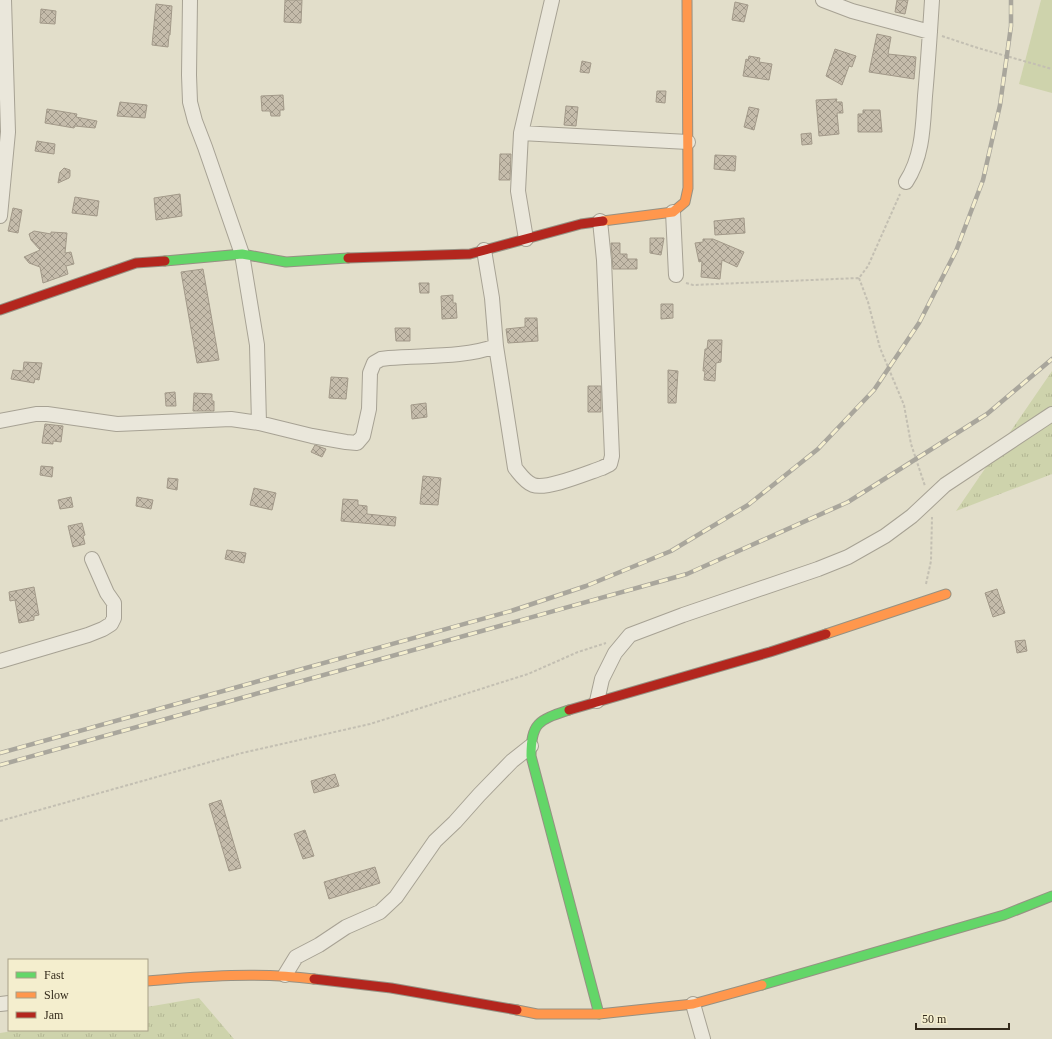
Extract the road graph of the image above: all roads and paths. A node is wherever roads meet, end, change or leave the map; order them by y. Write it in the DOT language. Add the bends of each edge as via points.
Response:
graph roads {
  1 [pos="4,0"];
  2 [pos="190,0"];
  3 [pos="552,0"];
  4 [pos="687,0"];
  5 [pos="823,0"];
  6 [pos="932,0"];
  7 [pos="930,32"];
  8 [pos="3,58"];
  9 [pos="1052,68"];
  10 [pos="522,133"];
  11 [pos="688,142"];
  12 [pos="906,182"];
  13 [pos="673,212"];
  14 [pos="0,216"];
  15 [pos="600,221"];
  16 [pos="526,239"];
  17 [pos="484,250"];
  18 [pos="242,254"];
  19 [pos="676,275"];
  20 [pos="859,278"];
  21 [pos="0,310"];
  22 [pos="496,346"];
  23 [pos="1052,414"];
  24 [pos="0,421"];
  25 [pos="259,423"];
  26 [pos="932,498"];
  27 [pos="92,559"];
  28 [pos="946,594"];
  29 [pos="919,603"];
  30 [pos="608,642"];
  31 [pos="0,661"];
  32 [pos="597,701"];
  33 [pos="531,746"];
  34 [pos="0,821"];
  35 [pos="1052,896"];
  36 [pos="285,975"];
  37 [pos="148,981"];
  38 [pos="692,1004"];
  39 [pos="599,1014"];
  40 [pos="703,1039"];
  1 -- 8 [label="street"];
  2 -- 18 [label="street" via="190,102"];
  3 -- 10 [label="street"];
  4 -- 11 [label="street"];
  5 -- 7 [label="street" via="852,11"];
  6 -- 7 [label="street"];
  7 -- 9 [label="path"];
  7 -- 12 [label="street" via="922,138 916,164"];
  8 -- 14 [label="street" via="8,132"];
  10 -- 11 [label="street"];
  10 -- 16 [label="street" via="518,191"];
  11 -- 13 [label="street" via="686,202"];
  12 -- 20 [label="path" via="868,266"];
  13 -- 15 [label="street"];
  13 -- 19 [label="street"];
  15 -- 16 [label="street"];
  15 -- 22 [label="street" via="604,260 612,456 610,464 549,485 533,485 524,479 514,468"];
  16 -- 17 [label="street"];
  17 -- 18 [label="street" via="470,254 286,262"];
  17 -- 22 [label="street"];
  18 -- 21 [label="street" via="136,263"];
  18 -- 25 [label="street" via="257,345"];
  19 -- 20 [label="path" via="681,282 693,285"];
  20 -- 26 [label="path" via="880,348 904,405 911,444"];
  22 -- 25 [label="street" via="467,354 389,358 374,363 370,372 369,408 363,436 357,443"];
  23 -- 26 [label="street" via="945,485"];
  24 -- 25 [label="street" via="47,414 117,424 230,419"];
  26 -- 29 [label="path" via="931,561"];
  26 -- 32 [label="street" via="885,536 848,557 630,635 615,653 602,679"];
  27 -- 31 [label="street" via="114,603 114,618 110,624 88,635"];
  28 -- 29 [label="street"];
  29 -- 32 [label="street" via="770,652"];
  30 -- 34 [label="path" via="528,674 376,722 242,753"];
  32 -- 33 [label="street" via="539,721 535,726"];
  33 -- 36 [label="street" via="512,761 435,841 396,898 380,912 346,927 296,957"];
  33 -- 39 [label="street" via="531,756"];
  35 -- 38 [label="street" via="996,918"];
  36 -- 37 [label="street" via="201,976"];
  36 -- 39 [label="street" via="391,988 537,1014"];
  38 -- 39 [label="street"];
  38 -- 40 [label="street"];
}
